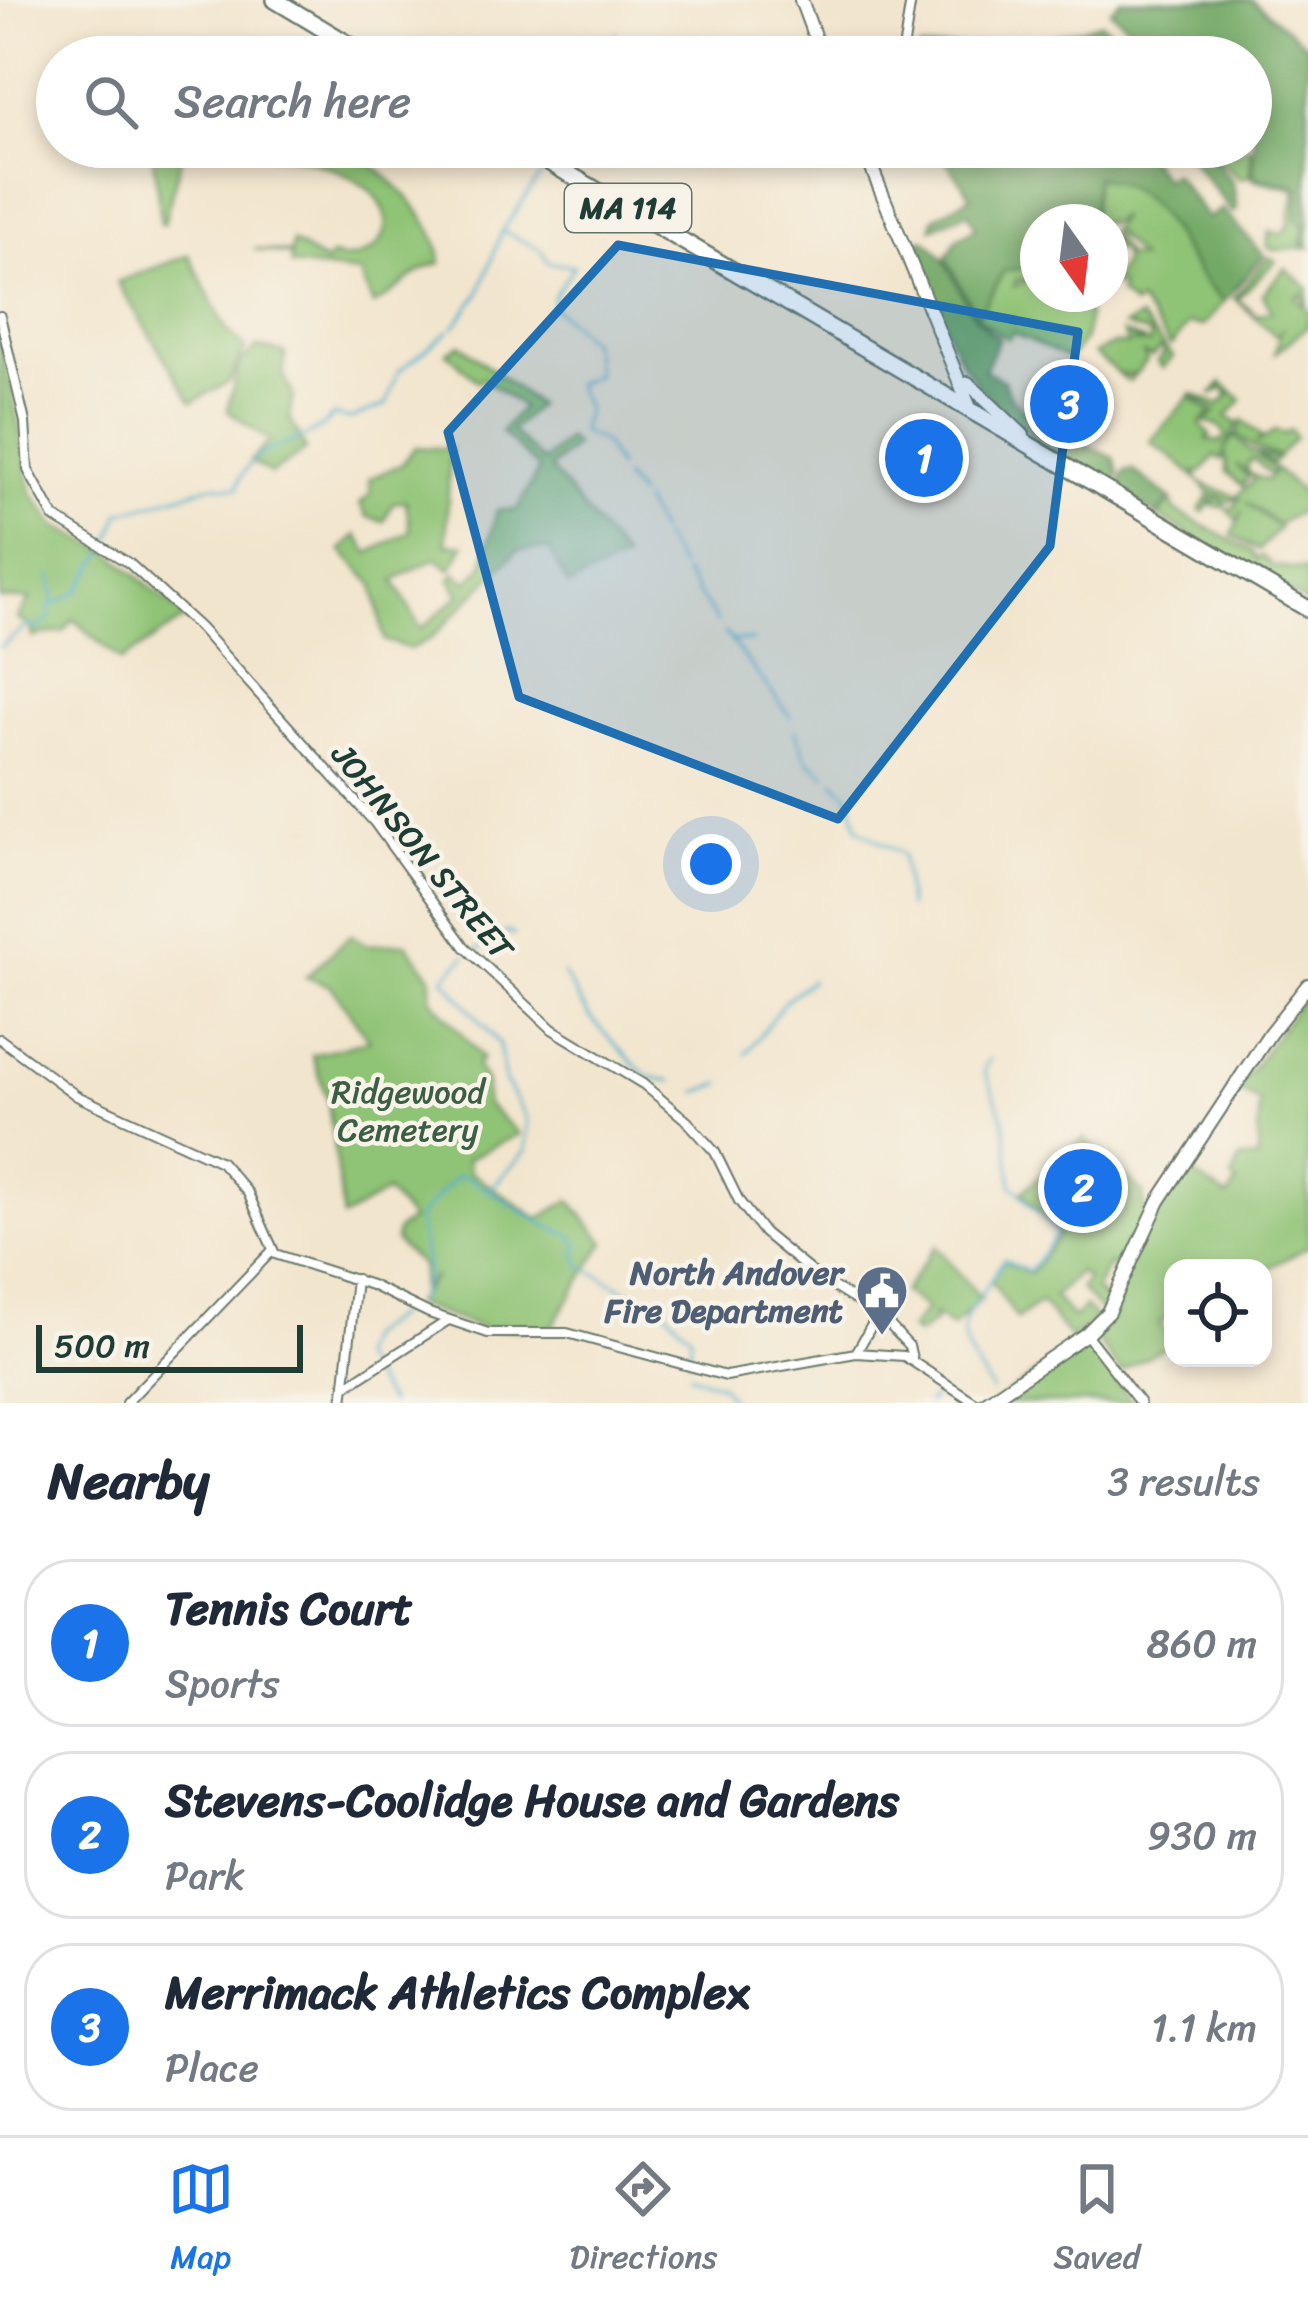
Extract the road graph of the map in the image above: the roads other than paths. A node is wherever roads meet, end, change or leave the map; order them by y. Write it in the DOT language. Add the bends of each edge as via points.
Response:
graph roads {
  1 [pos="275,0"];
  2 [pos="801,0"];
  3 [pos="911,0"];
  4 [pos="335,36"];
  5 [pos="814,36"];
  6 [pos="906,36"];
  7 [pos="559,168"];
  8 [pos="868,168"];
  9 [pos="0,316"];
  10 [pos="949,360"];
  11 [pos="912,376"];
  12 [pos="941,391"];
  13 [pos="974,412"];
  14 [pos="1021,434"];
  15 [pos="1037,448"];
  16 [pos="1308,612"];
  17 [pos="1308,985"];
  18 [pos="0,1039"];
  19 [pos="267,1253"];
  20 [pos="356,1279"];
  21 [pos="878,1314"];
  22 [pos="448,1320"];
  23 [pos="1086,1334"];
  24 [pos="856,1353"];
  25 [pos="912,1358"];
  26 [pos="345,1387"];
  27 [pos="992,1400"];
  28 [pos="126,1403"];
  29 [pos="343,1403"];
  30 [pos="973,1403"];
  31 [pos="1140,1403"];
  1 -- 4 [label="highway"];
  2 -- 5 [label="main road"];
  3 -- 6 [label="street"];
  7 -- 11 [label="highway, MA 114"];
  8 -- 10 [label="main road"];
  9 -- 21 [label="street, JOHNSON STREET" via="26,422 28,470 54,517 130,564 210,638 376,825 451,931 504,987 677,1112 711,1145 770,1239"];
  10 -- 12 [label="main road" via="951,386"];
  10 -- 13 [label="main road"];
  10 -- 14 [label="main road"];
  11 -- 12 [label="highway, MA 114"];
  11 -- 13 [label="highway, MA 114"];
  12 -- 13 [label="highway, MA 114"];
  13 -- 14 [label="main road"];
  13 -- 15 [label="highway, MA 114"];
  13 -- 16 [label="highway, MA 114"];
  14 -- 15 [label="main road"];
  15 -- 16 [label="highway, MA 114"];
  17 -- 23 [label="main road" via="1159,1201 1113,1305"];
  18 -- 19 [label="street" via="77,1096 221,1162 247,1191"];
  19 -- 20 [label="street"];
  19 -- 28 [label="street"];
  20 -- 22 [label="street"];
  20 -- 26 [label="street"];
  21 -- 24 [label="street"];
  21 -- 25 [label="street, JOHNSON STREET"];
  22 -- 24 [label="street" via="494,1334 567,1333 727,1376"];
  22 -- 26 [label="street"];
  23 -- 27 [label="main road"];
  23 -- 31 [label="street"];
  24 -- 25 [label="street"];
  25 -- 30 [label="street, JOHNSON STREET"];
  26 -- 29 [label="street"];
}
